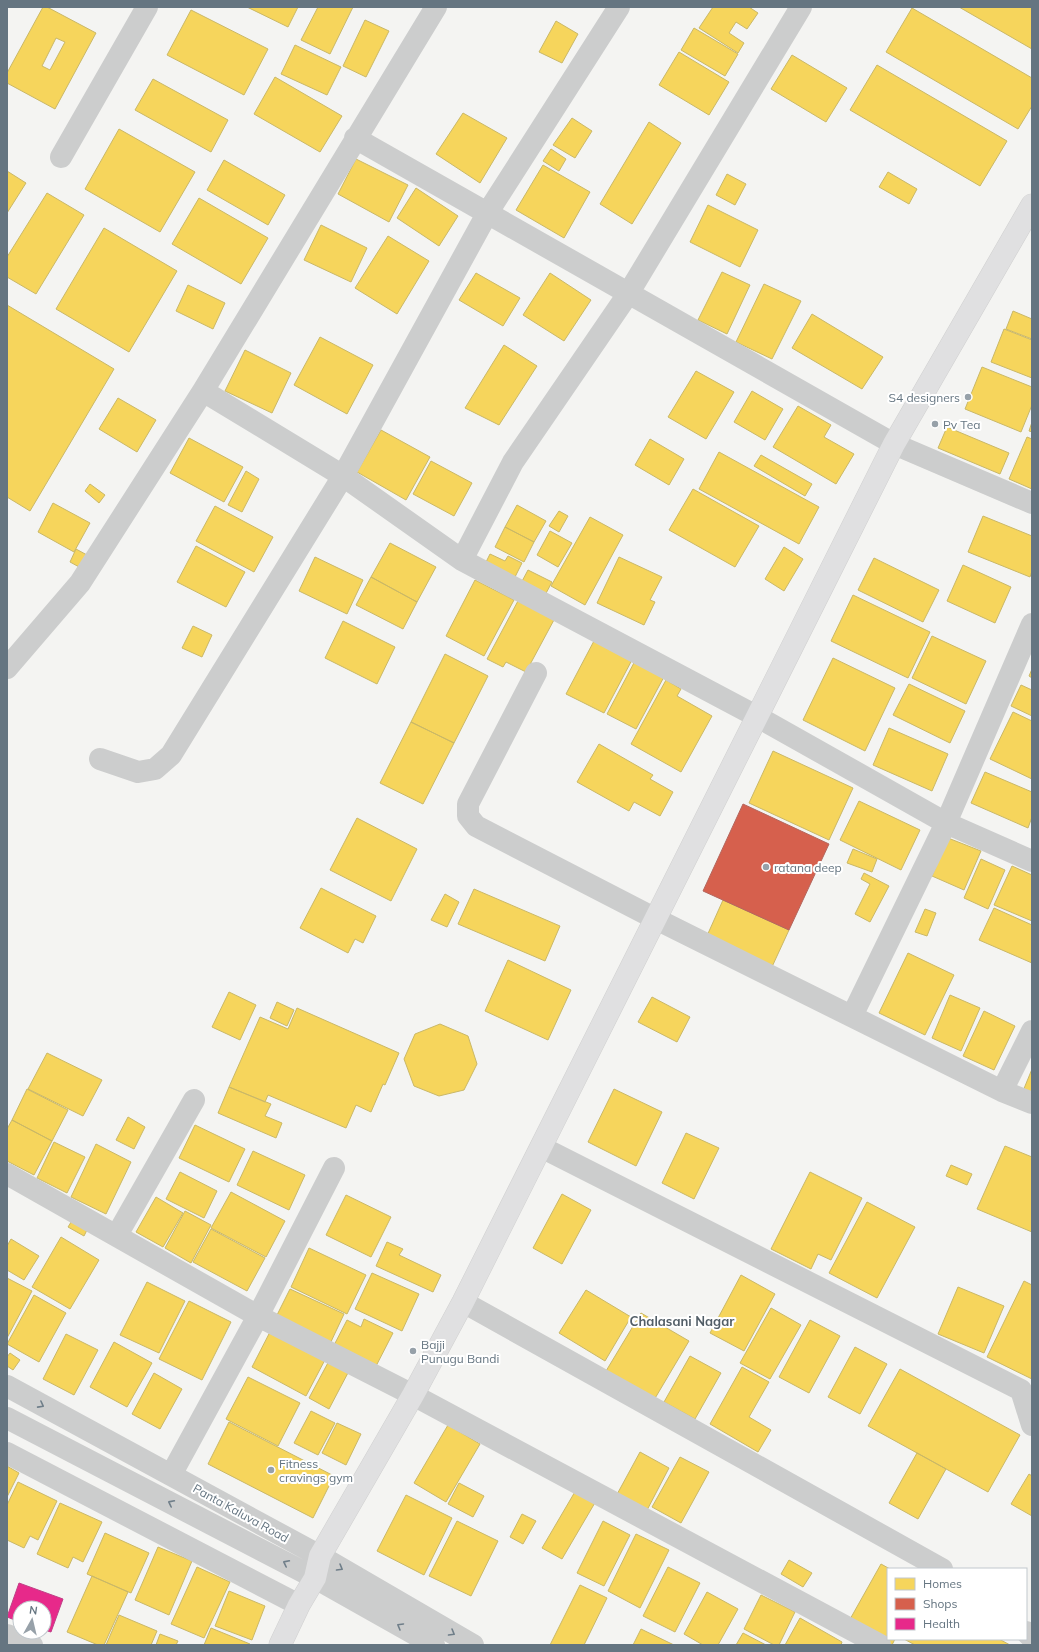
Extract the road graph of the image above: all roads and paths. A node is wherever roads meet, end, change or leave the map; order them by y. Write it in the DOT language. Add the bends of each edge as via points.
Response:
graph roads {
  1 [pos="147,7"];
  2 [pos="436,7"];
  3 [pos="619,7"];
  4 [pos="801,7"];
  5 [pos="355,138"];
  6 [pos="61,157"];
  7 [pos="1031,207"];
  8 [pos="488,212"];
  9 [pos="628,294"];
  10 [pos="203,391"];
  11 [pos="894,444"];
  12 [pos="343,476"];
  13 [pos="1032,503"];
  14 [pos="462,560"];
  15 [pos="1032,624"];
  16 [pos="7,668"];
  17 [pos="536,673"];
  18 [pos="758,716"];
  19 [pos="100,759"];
  20 [pos="946,823"];
  21 [pos="1032,861"];
  22 [pos="656,919"];
  23 [pos="852,1016"];
  24 [pos="1032,1032"];
  25 [pos="1002,1090"];
  26 [pos="194,1100"];
  27 [pos="1032,1103"];
  28 [pos="541,1147"];
  29 [pos="334,1168"];
  30 [pos="7,1174"];
  31 [pos="117,1235"];
  32 [pos="463,1302"];
  33 [pos="258,1316"];
  34 [pos="7,1386"];
  35 [pos="413,1395"];
  36 [pos="7,1418"];
  37 [pos="1032,1425"];
  38 [pos="7,1453"];
  39 [pos="171,1474"];
  40 [pos="320,1556"];
  41 [pos="940,1568"];
  42 [pos="314,1578"];
  43 [pos="299,1605"];
  44 [pos="7,1635"];
  45 [pos="32,1645"];
  46 [pos="280,1645"];
  47 [pos="434,1645"];
  48 [pos="473,1645"];
  49 [pos="880,1645"];
  1 -- 6 [label="street"];
  2 -- 5 [label="street"];
  3 -- 8 [label="street"];
  4 -- 9 [label="street"];
  5 -- 8 [label="street"];
  5 -- 10 [label="street"];
  7 -- 11 [label="main road"];
  8 -- 9 [label="street"];
  8 -- 12 [label="street"];
  9 -- 11 [label="street"];
  9 -- 14 [label="street" via="513,462"];
  10 -- 12 [label="street"];
  10 -- 16 [label="street" via="80,583"];
  11 -- 13 [label="street"];
  11 -- 18 [label="main road"];
  12 -- 14 [label="street"];
  12 -- 19 [label="street" via="171,755 155,769 138,772"];
  14 -- 18 [label="street"];
  15 -- 20 [label="street"];
  17 -- 22 [label="street" via="468,804 468,816 476,826"];
  18 -- 20 [label="street"];
  18 -- 22 [label="main road"];
  20 -- 21 [label="street"];
  20 -- 23 [label="street"];
  22 -- 23 [label="street"];
  22 -- 28 [label="main road"];
  23 -- 25 [label="street"];
  24 -- 25 [label="street"];
  25 -- 27 [label="street"];
  26 -- 31 [label="street"];
  28 -- 32 [label="main road"];
  28 -- 37 [label="street" via="1021,1390"];
  29 -- 33 [label="street"];
  30 -- 31 [label="street"];
  31 -- 33 [label="street"];
  32 -- 35 [label="main road"];
  32 -- 41 [label="street"];
  33 -- 35 [label="street"];
  33 -- 39 [label="street"];
  34 -- 39 [label="street, Panta Kaluva Road, one-way"];
  35 -- 40 [label="main road"];
  35 -- 49 [label="street"];
  42 -- 36 [label="street, Panta Kaluva Road, one-way"];
  38 -- 43 [label="street"];
  39 -- 40 [label="street, Panta Kaluva Road"];
  40 -- 42 [label="main road"];
  40 -- 48 [label="street, Panta Kaluva Road, one-way"];
  42 -- 43 [label="main road"];
  47 -- 42 [label="street, Panta Kaluva Road, one-way"];
  43 -- 46 [label="main road"];
  44 -- 45 [label="street"];
}
